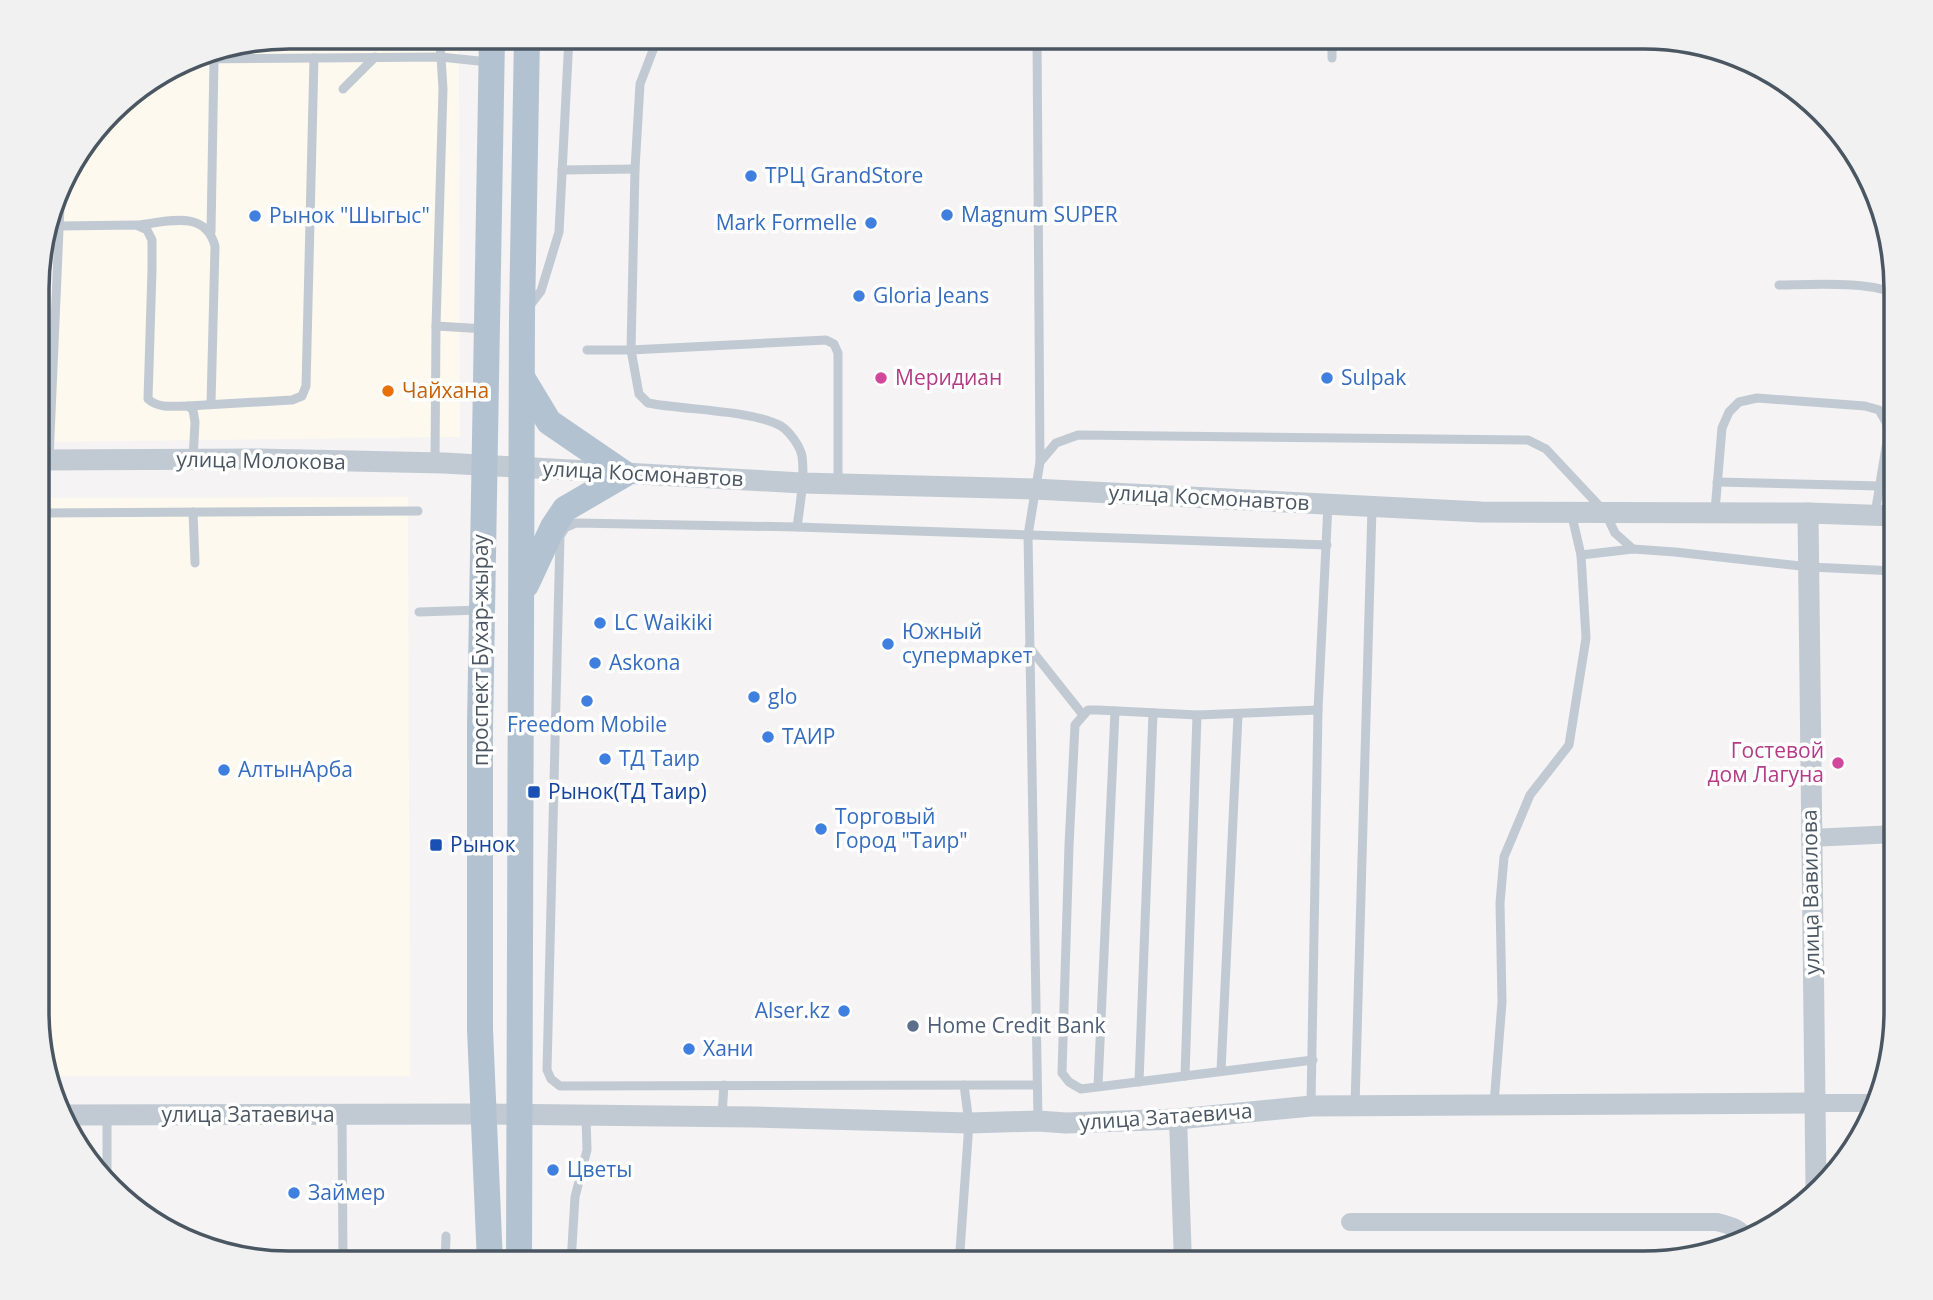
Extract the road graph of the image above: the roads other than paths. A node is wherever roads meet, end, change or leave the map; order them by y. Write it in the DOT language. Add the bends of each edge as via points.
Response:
graph roads {
  1 [pos="440,49"];
  2 [pos="492,49"];
  3 [pos="527,49"];
  4 [pos="568,49"];
  5 [pos="653,49"];
  6 [pos="1037,49"];
  7 [pos="1332,49"];
  8 [pos="376,57"];
  9 [pos="441,57"];
  10 [pos="314,58"];
  11 [pos="1332,58"];
  12 [pos="224,59"];
  13 [pos="214,61"];
  14 [pos="493,63"];
  15 [pos="343,89"];
  16 [pos="635,169"];
  17 [pos="562,170"];
  18 [pos="59,220"];
  19 [pos="136,225"];
  20 [pos="59,226"];
  21 [pos="211,232"];
  22 [pos="1779,285"];
  23 [pos="1883,288"];
  24 [pos="522,315"];
  25 [pos="436,326"];
  26 [pos="487,329"];
  27 [pos="587,350"];
  28 [pos="631,350"];
  29 [pos="523,378"];
  30 [pos="49,382"];
  31 [pos="211,404"];
  32 [pos="188,406"];
  33 [pos="1883,416"];
  34 [pos="49,460"];
  35 [pos="193,460"];
  36 [pos="1040,462"];
  37 [pos="435,463"];
  38 [pos="484,466"];
  39 [pos="1883,466"];
  40 [pos="523,467"];
  41 [pos="625,474"];
  42 [pos="1717,482"];
  43 [pos="802,483"];
  44 [pos="838,484"];
  45 [pos="1880,485"];
  46 [pos="1034,489"];
  47 [pos="1328,504"];
  48 [pos="1883,504"];
  49 [pos="1372,506"];
  50 [pos="418,511"];
  51 [pos="192,512"];
  52 [pos="1571,512"];
  53 [pos="1605,512"];
  54 [pos="49,513"];
  55 [pos="1715,513"];
  56 [pos="1808,513"];
  57 [pos="1883,516"];
  58 [pos="797,527"];
  59 [pos="1028,535"];
  60 [pos="1327,545"];
  61 [pos="1633,549"];
  62 [pos="1581,555"];
  63 [pos="195,563"];
  64 [pos="1810,567"];
  65 [pos="1883,570"];
  66 [pos="522,593"];
  67 [pos="482,610"];
  68 [pos="419,612"];
  69 [pos="1029,647"];
  70 [pos="1318,710"];
  71 [pos="1115,711"];
  72 [pos="1153,713"];
  73 [pos="1083,715"];
  74 [pos="1197,715"];
  75 [pos="1238,715"];
  76 [pos="1883,835"];
  77 [pos="1810,838"];
  78 [pos="1312,1060"];
  79 [pos="1221,1072"];
  80 [pos="1185,1076"];
  81 [pos="1139,1082"];
  82 [pos="724,1085"];
  83 [pos="964,1085"];
  84 [pos="1037,1085"];
  85 [pos="1098,1086"];
  86 [pos="1814,1103"];
  87 [pos="1865,1103"];
  88 [pos="1493,1104"];
  89 [pos="1355,1105"];
  90 [pos="1311,1106"];
  91 [pos="342,1114"];
  92 [pos="482,1114"];
  93 [pos="73,1115"];
  94 [pos="107,1115"];
  95 [pos="519,1115"];
  96 [pos="586,1116"];
  97 [pos="722,1117"];
  98 [pos="1178,1119"];
  99 [pos="1038,1121"];
  100 [pos="969,1124"];
  101 [pos="107,1167"];
  102 [pos="1816,1177"];
  103 [pos="1350,1222"];
  104 [pos="1740,1231"];
  105 [pos="446,1236"];
  106 [pos="1183,1250"];
  107 [pos="343,1251"];
  108 [pos="445,1251"];
  109 [pos="489,1251"];
  110 [pos="519,1251"];
  111 [pos="572,1251"];
  112 [pos="960,1251"];
  1 -- 9 [label="lane"];
  2 -- 14 [label="main road, проспект Бухар-жырау"];
  3 -- 24 [label="main road, проспект Бухар-жырау"];
  4 -- 17 [label="lane"];
  5 -- 16 [label="lane" via="640,84"];
  6 -- 36 [label="lane"];
  7 -- 11 [label="lane"];
  8 -- 9 [label="lane"];
  8 -- 10 [label="lane"];
  8 -- 15 [label="lane"];
  9 -- 14 [label="lane"];
  9 -- 25 [label="lane"];
  10 -- 12 [label="lane"];
  10 -- 31 [label="lane" via="306,386 302,396 292,400"];
  13 -- 21 [label="lane"];
  14 -- 26 [label="main road, проспект Бухар-жырау"];
  16 -- 17 [label="lane"];
  16 -- 28 [label="lane"];
  17 -- 24 [label="lane" via="559,232 541,291"];
  18 -- 20 [label="lane"];
  19 -- 20 [label="lane"];
  19 -- 21 [label="lane" via="194,220"];
  19 -- 32 [label="lane" via="148,230 152,240 148,399 163,407"];
  20 -- 30 [label="lane"];
  21 -- 31 [label="lane" via="215,246"];
  22 -- 23 [label="lane"];
  24 -- 29 [label="main road, проспект Бухар-жырау"];
  25 -- 26 [label="lane"];
  25 -- 37 [label="lane"];
  26 -- 38 [label="main road, проспект Бухар-жырау"];
  27 -- 28 [label="lane"];
  28 -- 43 [label="lane" via="639,394 648,403 763,418 783,427 802,454"];
  28 -- 44 [label="lane" via="826,340 834,344 838,353"];
  29 -- 40 [label="main road, проспект Бухар-жырау"];
  29 -- 41 [label="main road" via="549,422"];
  31 -- 32 [label="lane"];
  32 -- 35 [label="lane" via="195,422"];
  33 -- 42 [label="lane" via="1880,410 1865,406 1757,398 1739,402 1721,428"];
  34 -- 35 [label="street, улица Молокова"];
  35 -- 37 [label="street, улица Молокова"];
  36 -- 46 [label="lane"];
  36 -- 53 [label="lane" via="1056,443 1078,435 1528,440 1546,449"];
  37 -- 38 [label="street, улица Молокова"];
  38 -- 40 [label="street, улица Космонавтов"];
  38 -- 67 [label="main road, проспект Бухар-жырау"];
  39 -- 45 [label="lane"];
  40 -- 41 [label="street, улица Космонавтов"];
  40 -- 66 [label="main road, проспект Бухар-жырау"];
  41 -- 43 [label="street, улица Космонавтов"];
  41 -- 66 [label="main road" via="565,509"];
  42 -- 45 [label="lane"];
  42 -- 55 [label="lane"];
  43 -- 44 [label="street, улица Космонавтов"];
  43 -- 58 [label="lane"];
  44 -- 46 [label="street, улица Космонавтов"];
  45 -- 48 [label="lane"];
  46 -- 47 [label="street, улица Космонавтов"];
  46 -- 59 [label="lane"];
  47 -- 49 [label="street, улица Космонавтов"];
  47 -- 60 [label="lane"];
  49 -- 52 [label="street, улица Космонавтов"];
  49 -- 89 [label="lane"];
  50 -- 51 [label="lane"];
  51 -- 54 [label="lane"];
  51 -- 63 [label="lane"];
  52 -- 53 [label="street, улица Космонавтов"];
  52 -- 62 [label="lane"];
  53 -- 55 [label="street, улица Космонавтов"];
  53 -- 61 [label="lane" via="1615,533"];
  55 -- 56 [label="street, улица Космонавтов"];
  56 -- 57 [label="street, улица Космонавтов"];
  56 -- 64 [label="street, улица Вавилова"];
  58 -- 59 [label="lane"];
  58 -- 82 [label="lane" via="576,523 560,536 547,1070 560,1086"];
  59 -- 60 [label="lane"];
  59 -- 69 [label="lane"];
  60 -- 70 [label="lane"];
  61 -- 62 [label="lane"];
  61 -- 64 [label="lane"];
  62 -- 88 [label="lane" via="1586,638 1569,745 1530,795 1504,857 1502,1002"];
  64 -- 65 [label="lane"];
  64 -- 77 [label="street, улица Вавилова"];
  66 -- 95 [label="main road, проспект Бухар-жырау"];
  67 -- 68 [label="lane"];
  67 -- 92 [label="main road, проспект Бухар-жырау"];
  69 -- 73 [label="lane"];
  69 -- 84 [label="lane"];
  70 -- 75 [label="lane"];
  70 -- 78 [label="lane"];
  71 -- 72 [label="lane"];
  71 -- 73 [label="lane" via="1088,710"];
  71 -- 85 [label="lane"];
  72 -- 74 [label="lane"];
  72 -- 81 [label="lane"];
  73 -- 85 [label="lane" via="1075,725 1072,772 1062,1073 1081,1089"];
  74 -- 75 [label="lane"];
  74 -- 80 [label="lane"];
  75 -- 79 [label="lane"];
  76 -- 77 [label="street"];
  77 -- 86 [label="street, улица Вавилова"];
  78 -- 79 [label="lane"];
  78 -- 90 [label="lane"];
  79 -- 80 [label="lane"];
  80 -- 81 [label="lane"];
  81 -- 85 [label="lane"];
  82 -- 83 [label="lane"];
  82 -- 97 [label="lane"];
  83 -- 84 [label="lane"];
  83 -- 100 [label="lane"];
  84 -- 99 [label="lane"];
  86 -- 87 [label="street"];
  86 -- 88 [label="street, улица Затаевича"];
  86 -- 102 [label="street, улица Вавилова"];
  88 -- 89 [label="street, улица Затаевича"];
  89 -- 90 [label="street, улица Затаевича"];
  90 -- 98 [label="street, улица Затаевича"];
  91 -- 92 [label="street, улица Затаевича"];
  91 -- 94 [label="street, улица Затаевича"];
  91 -- 107 [label="lane"];
  92 -- 95 [label="street, улица Затаевича"];
  92 -- 109 [label="main road, проспект Бухар-жырау"];
  93 -- 94 [label="street, улица Затаевича"];
  94 -- 101 [label="lane"];
  95 -- 96 [label="street, улица Затаевича"];
  95 -- 110 [label="main road, проспект Бухар-жырау"];
  96 -- 97 [label="street, улица Затаевича"];
  96 -- 111 [label="lane" via="587,1150 575,1197"];
  97 -- 100 [label="street, улица Затаевича"];
  98 -- 99 [label="street, улица Затаевича"];
  98 -- 106 [label="street"];
  99 -- 100 [label="street, улица Затаевича"];
  100 -- 112 [label="lane"];
  103 -- 104 [label="street" via="1717,1222"];
  105 -- 108 [label="lane"];
}
